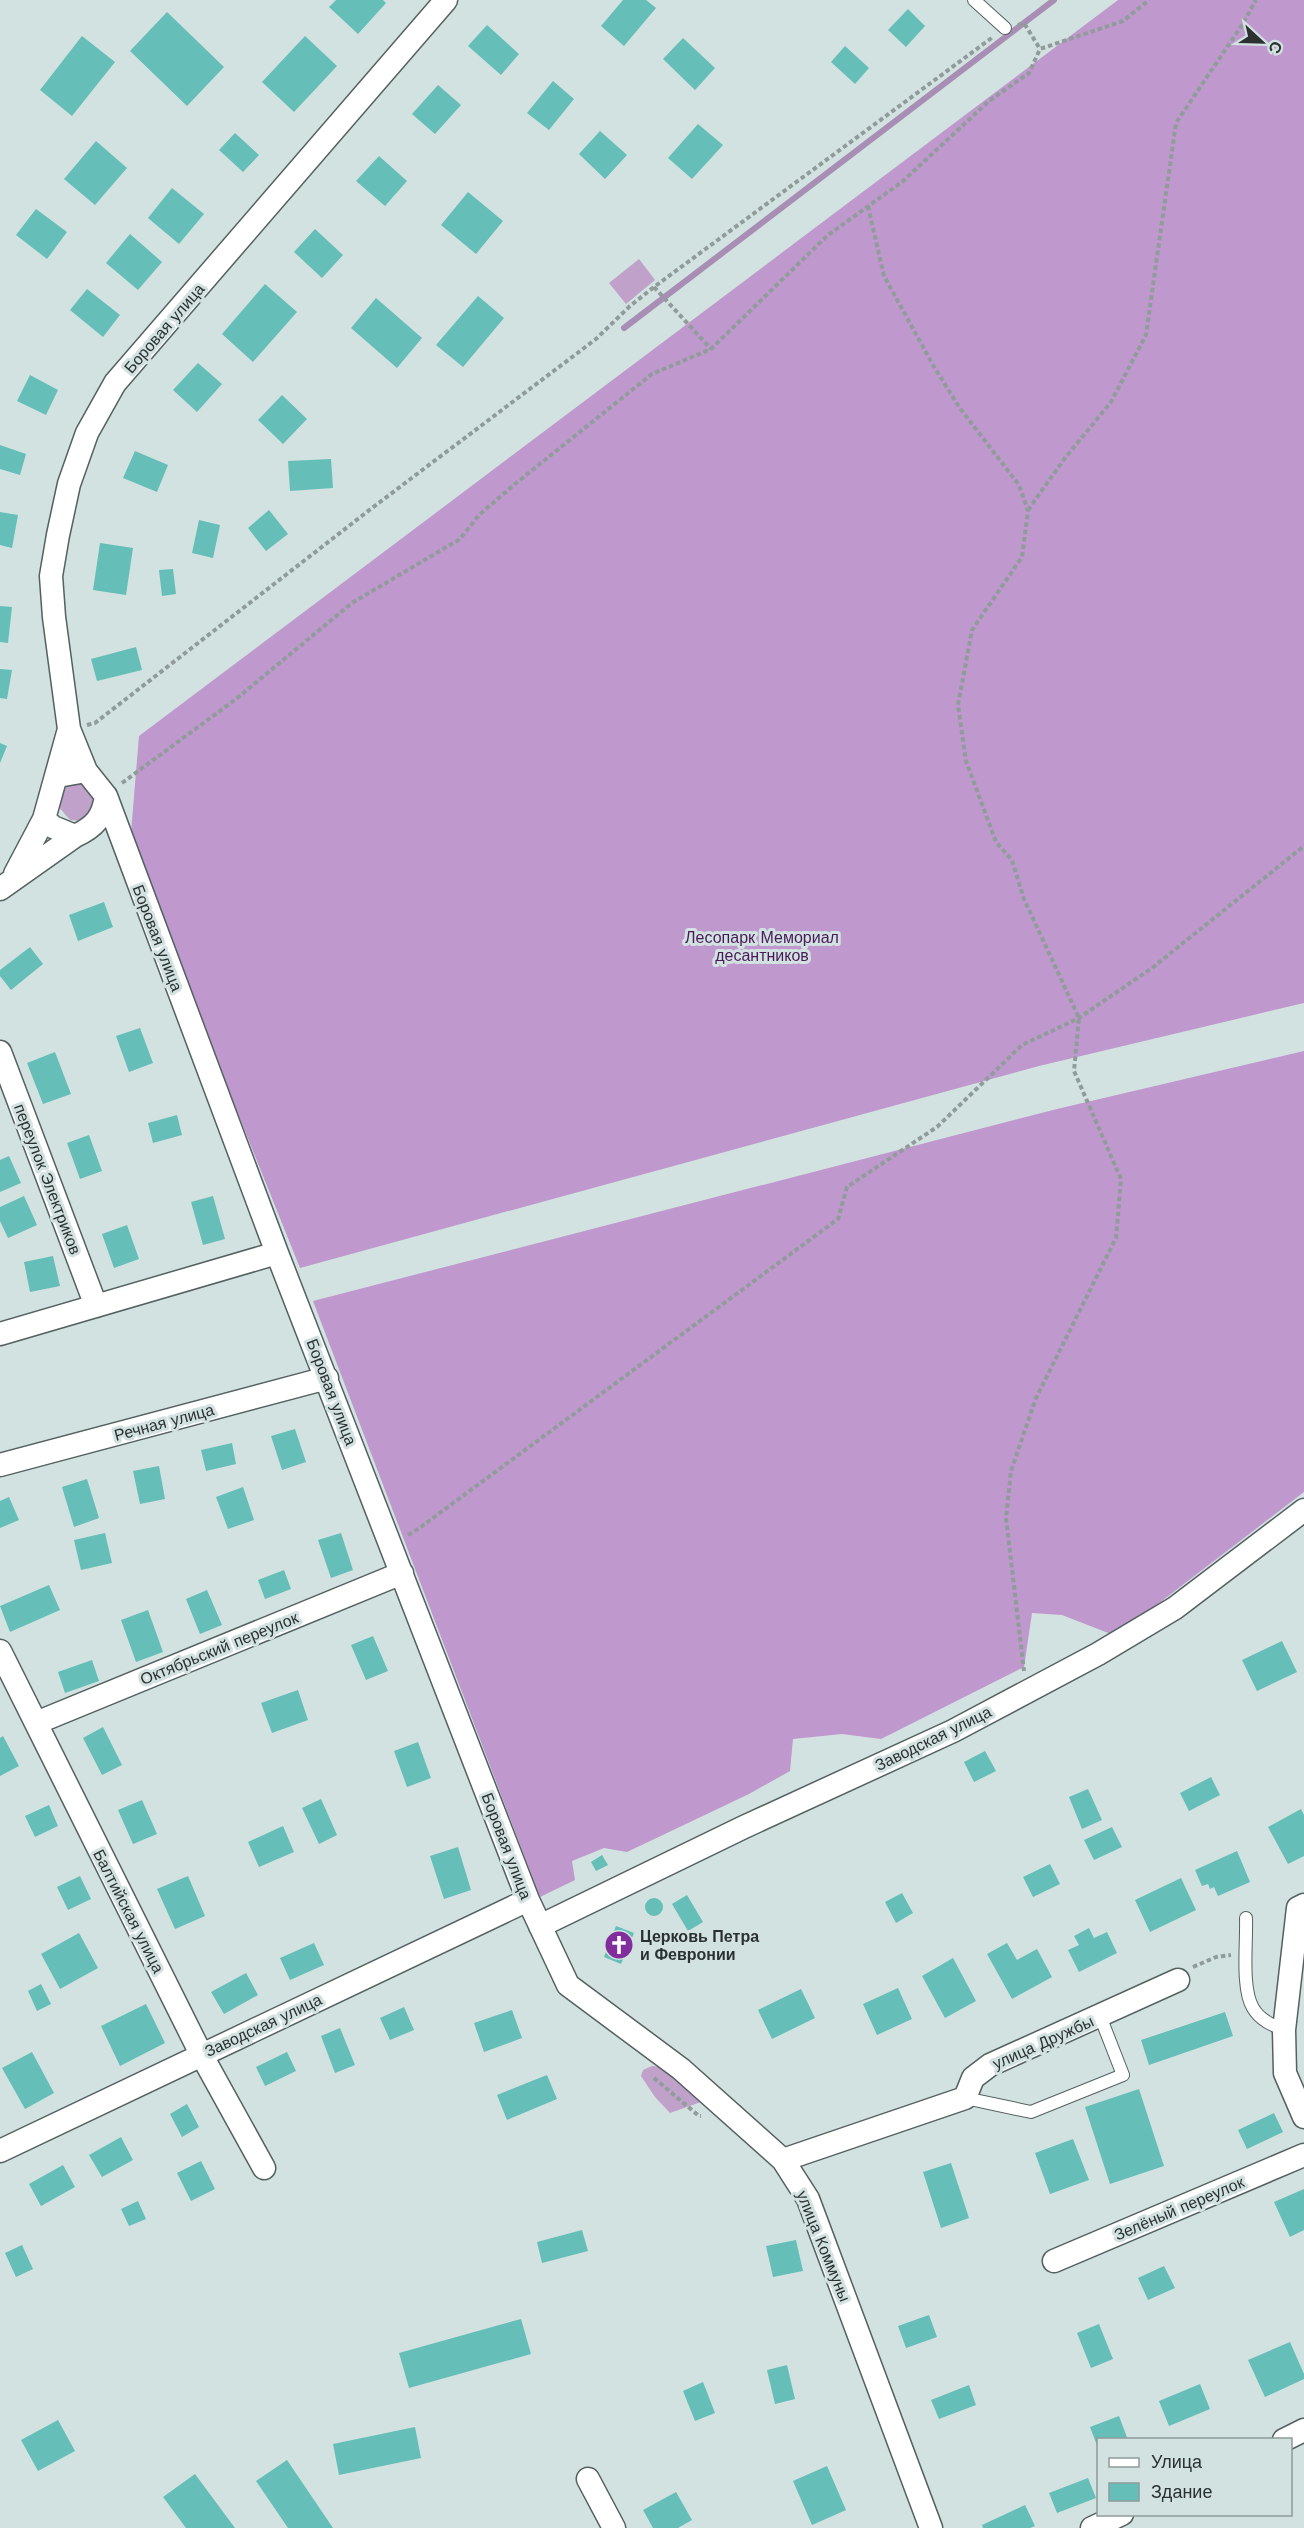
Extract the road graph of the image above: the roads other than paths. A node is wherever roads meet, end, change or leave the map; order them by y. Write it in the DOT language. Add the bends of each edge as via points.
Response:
graph roads {
  1 [pos="446,0"];
  2 [pos="974,0"];
  3 [pos="1005,28"];
  4 [pos="69,729"];
  5 [pos="86,771"];
  6 [pos="58,776"];
  7 [pos="106,796"];
  8 [pos="44,819"];
  9 [pos="117,828"];
  10 [pos="82,833"];
  11 [pos="7,884"];
  12 [pos="0,1052"];
  13 [pos="277,1252"];
  14 [pos="96,1306"];
  15 [pos="0,1334"];
  16 [pos="327,1378"];
  17 [pos="0,1465"];
  18 [pos="1304,1510"];
  19 [pos="402,1573"];
  20 [pos="0,1651"];
  21 [pos="36,1723"];
  22 [pos="528,1900"];
  23 [pos="1301,1906"];
  24 [pos="1246,1918"];
  25 [pos="540,1926"];
  26 [pos="1178,1980"];
  27 [pos="568,1985"];
  28 [pos="1100,2016"];
  29 [pos="1284,2030"];
  30 [pos="201,2054"];
  31 [pos="965,2098"];
  32 [pos="1304,2117"];
  33 [pos="0,2151"];
  34 [pos="1304,2155"];
  35 [pos="783,2160"];
  36 [pos="264,2168"];
  37 [pos="1054,2261"];
  38 [pos="1304,2430"];
  39 [pos="1286,2438"];
  40 [pos="588,2479"];
  41 [pos="1118,2516"];
  42 [pos="614,2528"];
  43 [pos="931,2528"];
  44 [pos="1092,2528"];
  1 -- 4 [label="street, Боровая улица" via="115,383 87,434 69,484 51,576"];
  2 -- 3 [label="lane"];
  4 -- 5 [label="street, Боровая улица"];
  4 -- 6 [label="street, Боровая улица"];
  5 -- 6 [label="street"];
  5 -- 7 [label="street"];
  6 -- 8 [label="street"];
  7 -- 9 [label="street, Боровая улица"];
  7 -- 10 [label="street" via="100,819"];
  8 -- 10 [label="street" via="53,827"];
  8 -- 11 [label="street"];
  9 -- 10 [label="street"];
  9 -- 13 [label="street, Боровая улица"];
  10 -- 11 [label="street"];
  12 -- 14 [label="street, переулок Электриков"];
  13 -- 14 [label="street"];
  13 -- 16 [label="street, Боровая улица"];
  14 -- 15 [label="street"];
  16 -- 17 [label="street, Речная улица"];
  16 -- 19 [label="street, Боровая улица"];
  18 -- 25 [label="street, Заводская улица" via="1175,1608 1098,1653 953,1731"];
  19 -- 21 [label="street, Октябрьский переулок"];
  19 -- 22 [label="street, Боровая улица"];
  20 -- 21 [label="street, Балтийская улица"];
  21 -- 30 [label="street, Балтийская улица"];
  22 -- 25 [label="street, Боровая улица"];
  22 -- 30 [label="street, Заводская улица"];
  23 -- 29 [label="street"];
  24 -- 29 [label="lane" via="1247,1988 1253,2007 1264,2021"];
  25 -- 27 [label="street, Боровая улица"];
  26 -- 28 [label="street, улица Дружбы"];
  27 -- 35 [label="street, улица Коммуны" via="681,2069"];
  28 -- 31 [label="street, улица Дружбы" via="990,2065 973,2078"];
  28 -- 31 [label="lane" via="1123,2075 1031,2112"];
  29 -- 32 [label="street" via="1285,2073"];
  30 -- 33 [label="street, Заводская улица"];
  30 -- 36 [label="street, Балтийская улица"];
  31 -- 35 [label="street"];
  34 -- 37 [label="street, Зелёный переулок"];
  35 -- 43 [label="street, улица Коммуны" via="808,2199"];
  38 -- 39 [label="street"];
  40 -- 42 [label="street"];
  41 -- 44 [label="street"];
}
